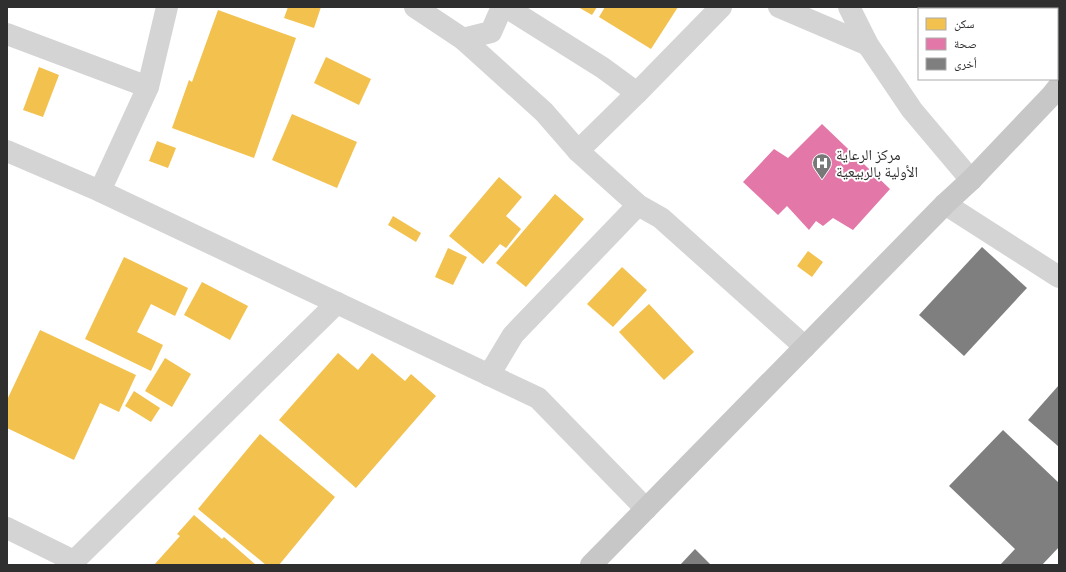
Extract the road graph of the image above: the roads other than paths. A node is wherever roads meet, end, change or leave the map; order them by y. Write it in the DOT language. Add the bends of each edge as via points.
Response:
graph roads {
  1 [pos="167,7"];
  2 [pos="415,7"];
  3 [pos="502,7"];
  4 [pos="506,7"];
  5 [pos="721,7"];
  6 [pos="779,7"];
  7 [pos="849,7"];
  8 [pos="7,34"];
  9 [pos="463,39"];
  10 [pos="868,45"];
  11 [pos="1059,86"];
  12 [pos="148,87"];
  13 [pos="637,93"];
  14 [pos="7,150"];
  15 [pos="578,151"];
  16 [pos="970,180"];
  17 [pos="100,191"];
  18 [pos="946,204"];
  19 [pos="638,205"];
  20 [pos="1059,277"];
  21 [pos="337,303"];
  22 [pos="805,347"];
  23 [pos="489,375"];
  24 [pos="646,509"];
  25 [pos="7,528"];
  26 [pos="72,563"];
  27 [pos="591,565"];
  1 -- 12 [label="street"];
  2 -- 9 [label="street"];
  3 -- 9 [label="street" via="491,32"];
  4 -- 13 [label="street" via="603,68"];
  5 -- 13 [label="street"];
  6 -- 10 [label="street"];
  7 -- 10 [label="street"];
  8 -- 12 [label="street"];
  9 -- 15 [label="street" via="544,112"];
  10 -- 16 [label="street" via="912,110"];
  11 -- 16 [label="main road"];
  12 -- 17 [label="street"];
  13 -- 15 [label="street"];
  14 -- 17 [label="street"];
  15 -- 19 [label="street"];
  16 -- 18 [label="main road"];
  17 -- 21 [label="street"];
  18 -- 20 [label="street"];
  18 -- 22 [label="main road"];
  19 -- 22 [label="street" via="661,218"];
  19 -- 23 [label="street" via="513,335"];
  21 -- 23 [label="street"];
  21 -- 26 [label="street"];
  22 -- 24 [label="main road"];
  23 -- 24 [label="street" via="538,398"];
  24 -- 27 [label="main road"];
  25 -- 26 [label="street"];
}
